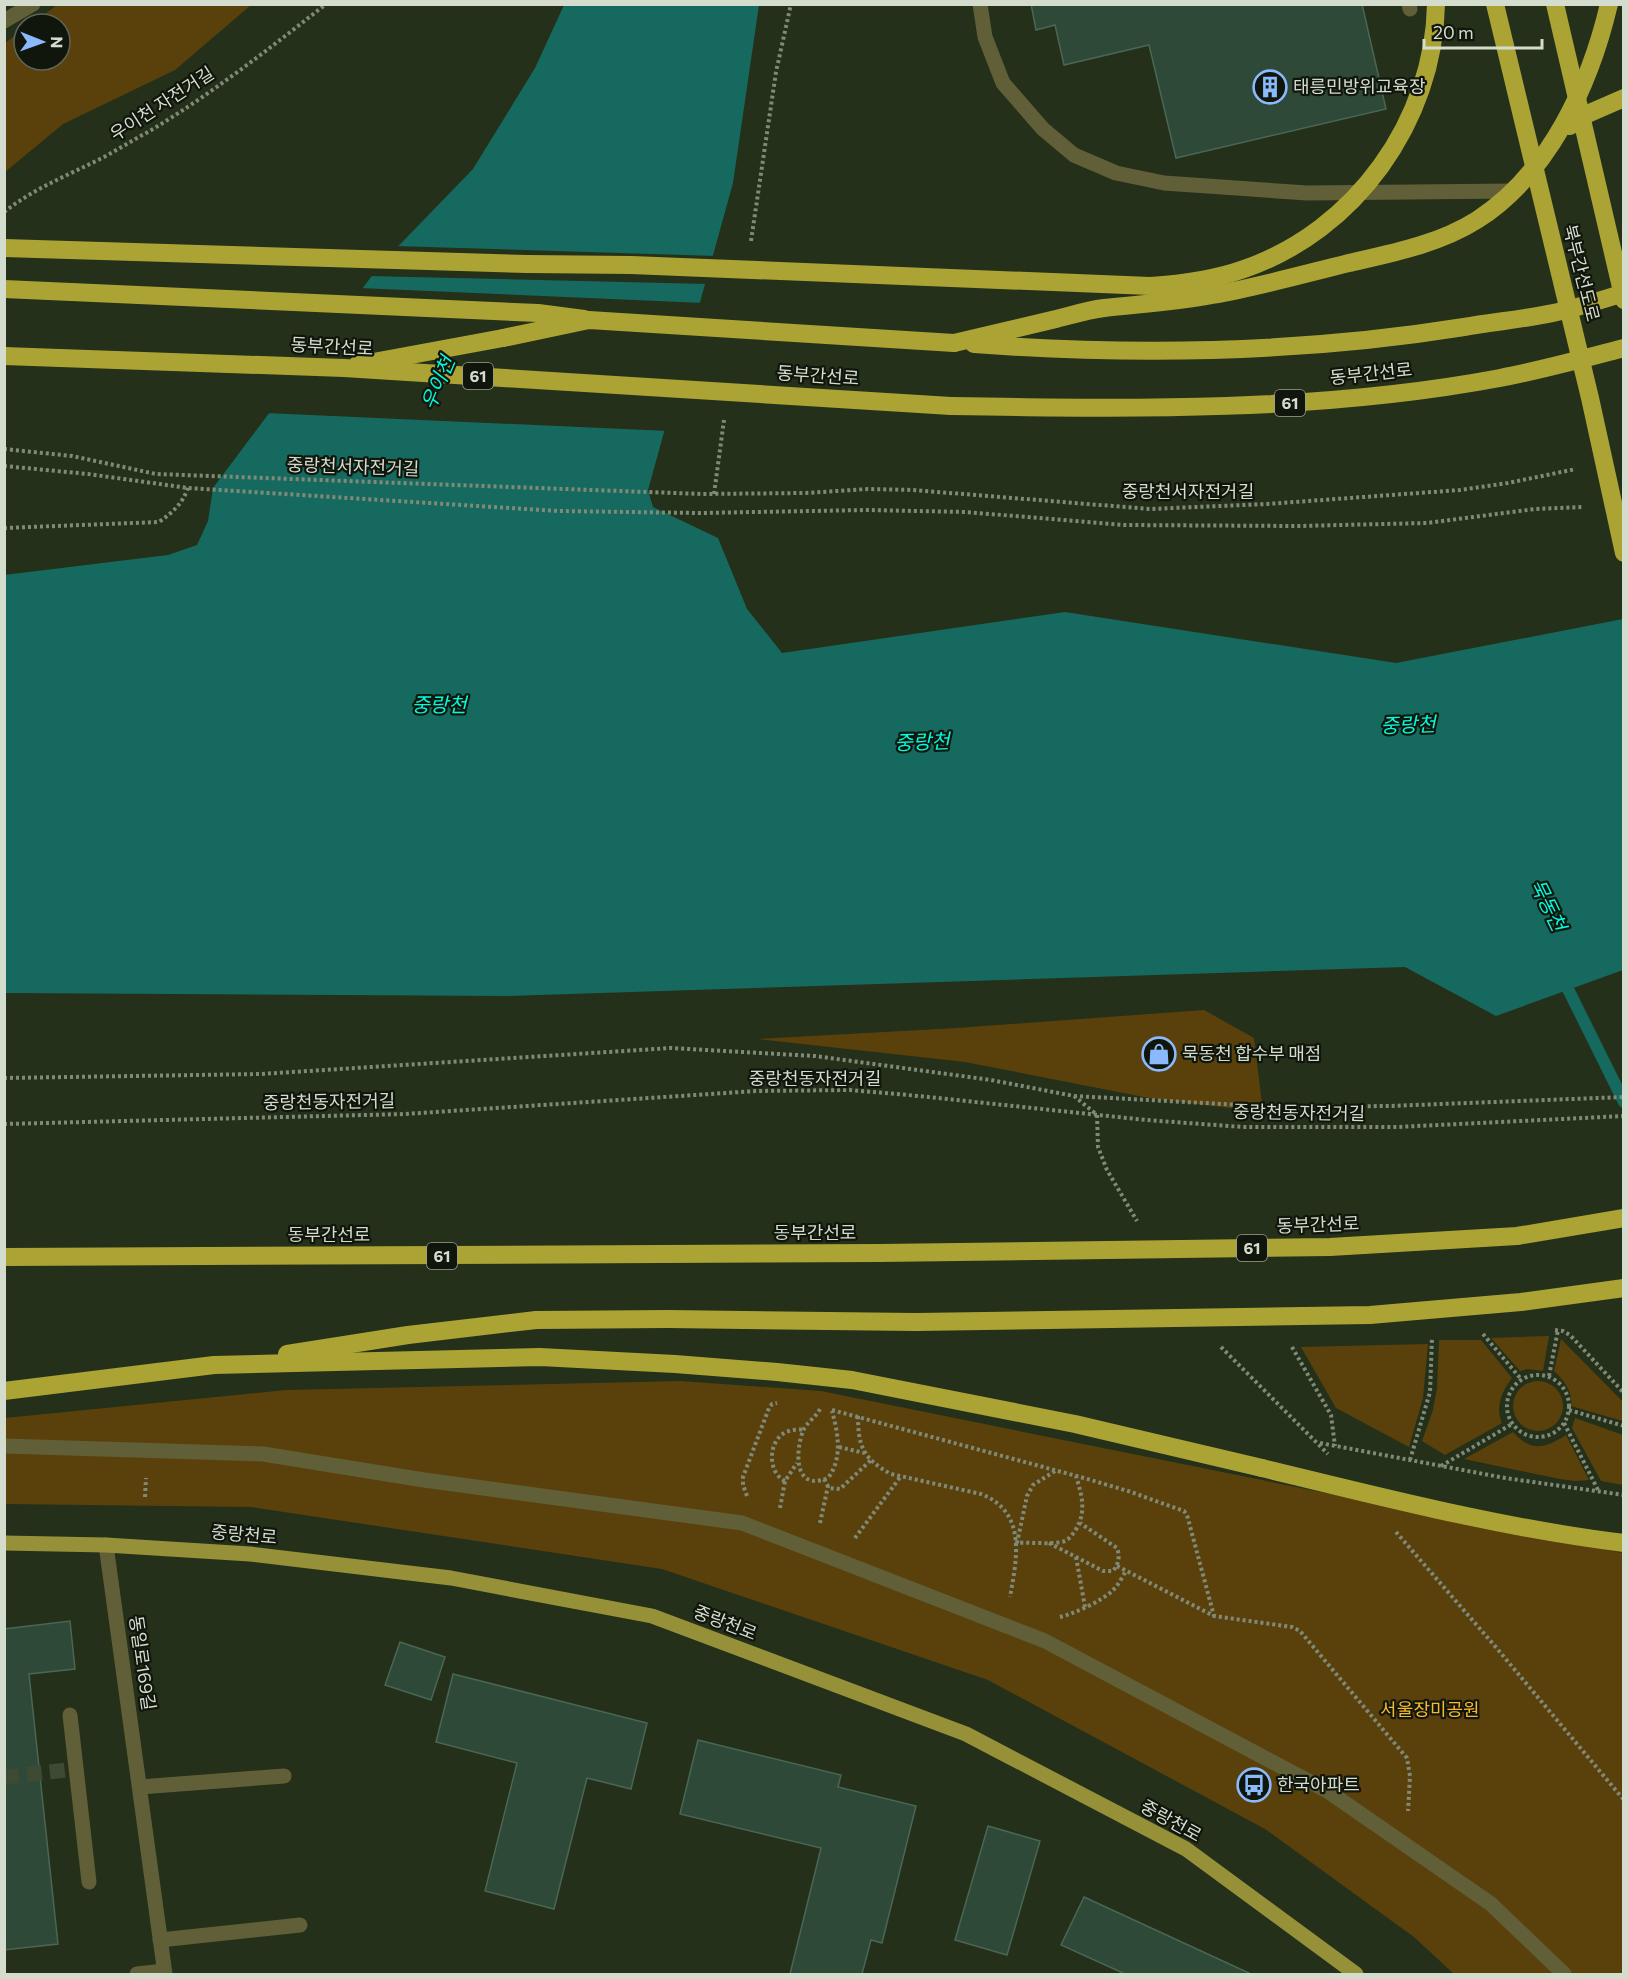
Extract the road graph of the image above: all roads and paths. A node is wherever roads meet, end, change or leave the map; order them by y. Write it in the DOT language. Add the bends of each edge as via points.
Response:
graph roads {
  1 [pos="33,4"];
  2 [pos="326,4"];
  3 [pos="980,4"];
  4 [pos="1436,4"];
  5 [pos="1495,4"];
  6 [pos="1555,4"];
  7 [pos="1609,4"];
  8 [pos="1618,4"];
  9 [pos="1623,14"];
  10 [pos="4,21"];
  11 [pos="1623,98"];
  12 [pos="1546,153"];
  13 [pos="1513,191"];
  14 [pos="4,212"];
  15 [pos="4,248"];
  16 [pos="4,289"];
  17 [pos="1623,293"];
  18 [pos="1623,300"];
  19 [pos="589,320"];
  20 [pos="954,343"];
  21 [pos="1623,348"];
  22 [pos="4,356"];
  23 [pos="344,368"];
  24 [pos="4,449"];
  25 [pos="4,466"];
  26 [pos="1577,469"];
  27 [pos="188,488"];
  28 [pos="1590,507"];
  29 [pos="4,528"];
  30 [pos="1623,553"];
  31 [pos="4,1078"];
  32 [pos="1074,1096"];
  33 [pos="1623,1096"];
  34 [pos="1097,1115"];
  35 [pos="1623,1116"];
  36 [pos="4,1124"];
  37 [pos="1623,1218"];
  38 [pos="4,1257"];
  39 [pos="1623,1288"];
  40 [pos="1547,1330"];
  41 [pos="1558,1330"];
  42 [pos="1494,1333"];
  43 [pos="1473,1334"];
  44 [pos="1483,1334"];
  45 [pos="1442,1336"];
  46 [pos="1420,1337"];
  47 [pos="1432,1337"];
  48 [pos="1302,1343"];
  49 [pos="214,1365"];
  50 [pos="1549,1377"];
  51 [pos="1521,1379"];
  52 [pos="4,1391"];
  53 [pos="1623,1393"];
  54 [pos="785,1404"];
  55 [pos="812,1407"];
  56 [pos="820,1409"];
  57 [pos="831,1410"];
  58 [pos="1569,1410"];
  59 [pos="858,1416"];
  60 [pos="1564,1423"];
  61 [pos="1512,1424"];
  62 [pos="1623,1426"];
  63 [pos="803,1429"];
  64 [pos="1319,1443"];
  65 [pos="4,1446"];
  66 [pos="1335,1446"];
  67 [pos="839,1447"];
  68 [pos="865,1453"];
  69 [pos="871,1460"];
  70 [pos="1410,1460"];
  71 [pos="797,1462"];
  72 [pos="1441,1466"];
  73 [pos="1055,1470"];
  74 [pos="901,1476"];
  75 [pos="1076,1476"];
  76 [pos="824,1479"];
  77 [pos="785,1481"];
  78 [pos="828,1486"];
  79 [pos="1599,1492"];
  80 [pos="1623,1495"];
  81 [pos="748,1500"];
  82 [pos="1080,1523"];
  83 [pos="775,1536"];
  84 [pos="1017,1542"];
  85 [pos="1047,1542"];
  86 [pos="4,1543"];
  87 [pos="1623,1543"];
  88 [pos="106,1545"];
  89 [pos="814,1551"];
  90 [pos="1076,1557"];
  91 [pos="838,1560"];
  92 [pos="1117,1566"];
  93 [pos="1126,1571"];
  94 [pos="1085,1607"];
  95 [pos="1054,1616"];
  96 [pos="1215,1616"];
  97 [pos="1005,1626"];
  98 [pos="70,1715"];
  99 [pos="284,1776"];
  100 [pos="140,1787"];
  101 [pos="1407,1846"];
  102 [pos="89,1882"];
  103 [pos="300,1924"];
  104 [pos="160,1940"];
  105 [pos="165,1973"];
  106 [pos="137,1974"];
  107 [pos="1356,1974"];
  108 [pos="1564,1974"];
  1 -- 10 [label="street"];
  2 -- 14 [label="path, 우이천 자전거길" via="181,111 103,157 48,183"];
  3 -- 13 [label="street" via="985,37 1003,83 1042,129 1074,155 1116,173 1164,183 1307,193"];
  4 -- 15 [label="highway, bridge" via="1431,51 1416,102 1395,146 1362,190 1328,222 1292,247 1245,269 1192,282 1113,285 631,265"];
  5 -- 30 [label="highway, 북부간선도로, bridge" via="1590,398"];
  6 -- 18 [label="highway, 북부간선도로, bridge"];
  7 -- 12 [label="highway" via="1581,88"];
  8 -- 9 [label="highway"];
  11 -- 12 [label="highway" via="1577,120"];
  12 -- 13 [label="highway"];
  13 -- 20 [label="highway" via="1455,232 1404,250 1215,295 1102,308"];
  16 -- 19 [label="highway" via="538,313"];
  17 -- 20 [label="highway" via="1554,312 1353,341 1126,351"];
  19 -- 20 [label="highway, bridge"];
  19 -- 23 [label="highway, bridge"];
  21 -- 23 [label="highway, 동부간선로 / 61, bridge" via="1499,378 1367,397 1186,407 951,406"];
  22 -- 23 [label="highway, 동부간선로 / 61, bridge"];
  24 -- 26 [label="path, 중랑천서자전거길" via="72,456 156,474 702,494 913,490 1150,509 1460,490"];
  25 -- 27 [label="path"];
  27 -- 28 [label="path" via="558,511 966,512 1124,525 1427,523 1535,508"];
  27 -- 29 [label="path" via="174,512 159,522"];
  31 -- 32 [label="path" via="261,1074 671,1048 815,1056 991,1080"];
  32 -- 33 [label="path" via="1278,1107"];
  32 -- 34 [label="path"];
  34 -- 35 [label="path, 중랑천동자전거길" via="1243,1127 1397,1127"];
  34 -- 36 [label="path, 중랑천동자전거길" via="838,1090 711,1094 405,1114"];
  37 -- 38 [label="highway, 동부간선로 / 61, bridge" via="1517,1236 1330,1247"];
  39 -- 49 [label="highway, bridge" via="1521,1302 1370,1315 916,1322 536,1320"];
  40 -- 41 [label="path"];
  41 -- 50 [label="path"];
  41 -- 53 [label="path" via="1570,1335"];
  42 -- 44 [label="path"];
  43 -- 44 [label="path"];
  44 -- 51 [label="path"];
  45 -- 47 [label="path"];
  46 -- 47 [label="path"];
  47 -- 70 [label="path" via="1430,1392"];
  48 -- 66 [label="path" via="1290,1344 1331,1414"];
  49 -- 52 [label="highway"];
  49 -- 87 [label="highway, bridge" via="540,1357 852,1380 1075,1424 1446,1513"];
  50 -- 51 [label="path" via="1536,1374"];
  50 -- 58 [label="path" via="1563,1386"];
  51 -- 61 [label="path" via="1507,1399"];
  54 -- 81 [label="path" via="776,1403 769,1408 743,1477"];
  55 -- 56 [label="path"];
  56 -- 57 [label="path"];
  56 -- 63 [label="path"];
  57 -- 59 [label="path"];
  57 -- 67 [label="path"];
  58 -- 60 [label="path"];
  58 -- 62 [label="path"];
  59 -- 68 [label="path" via="860,1444"];
  59 -- 73 [label="path"];
  60 -- 61 [label="path" via="1544,1437 1523,1434"];
  60 -- 79 [label="path"];
  61 -- 72 [label="path"];
  63 -- 71 [label="path"];
  63 -- 77 [label="path" via="782,1435 772,1451 772,1466"];
  64 -- 66 [label="path"];
  65 -- 83 [label="street" via="263,1454 742,1523"];
  66 -- 70 [label="path"];
  67 -- 68 [label="path"];
  67 -- 76 [label="path" via="832,1473"];
  68 -- 69 [label="path"];
  69 -- 74 [label="path"];
  69 -- 78 [label="path" via="840,1489"];
  70 -- 72 [label="path"];
  71 -- 76 [label="path" via="809,1479"];
  71 -- 77 [label="path"];
  72 -- 79 [label="path"];
  73 -- 75 [label="path"];
  73 -- 84 [label="path" via="1033,1485 1027,1496"];
  74 -- 84 [label="path" via="990,1498 1003,1507"];
  74 -- 91 [label="path"];
  75 -- 82 [label="path" via="1083,1499"];
  75 -- 96 [label="path" via="1184,1510"];
  76 -- 78 [label="path"];
  77 -- 83 [label="path"];
  78 -- 89 [label="path"];
  79 -- 80 [label="path"];
  82 -- 85 [label="path" via="1066,1540"];
  82 -- 92 [label="path" via="1117,1548"];
  83 -- 89 [label="street"];
  84 -- 85 [label="path"];
  84 -- 97 [label="path"];
  85 -- 90 [label="path"];
  86 -- 88 [label="main road, 중랑천로"];
  88 -- 100 [label="street, 동일로169길"];
  88 -- 107 [label="main road, 중랑천로" via="250,1554 451,1578 652,1616 966,1734 1185,1849"];
  89 -- 91 [label="street"];
  90 -- 92 [label="path" via="1103,1571 1113,1571"];
  90 -- 94 [label="path"];
  91 -- 97 [label="street"];
  92 -- 93 [label="path"];
  93 -- 94 [label="path" via="1113,1591"];
  93 -- 96 [label="path"];
  94 -- 95 [label="path"];
  96 -- 101 [label="path" via="1300,1631 1402,1751 1410,1776"];
  97 -- 101 [label="street" via="1045,1641 1329,1792"];
  98 -- 102 [label="street"];
  99 -- 100 [label="street"];
  100 -- 104 [label="street, 동일로169길"];
  101 -- 108 [label="street" via="1491,1904"];
  103 -- 104 [label="street"];
  104 -- 105 [label="street, 동일로169길"];
  105 -- 106 [label="street"];
}
